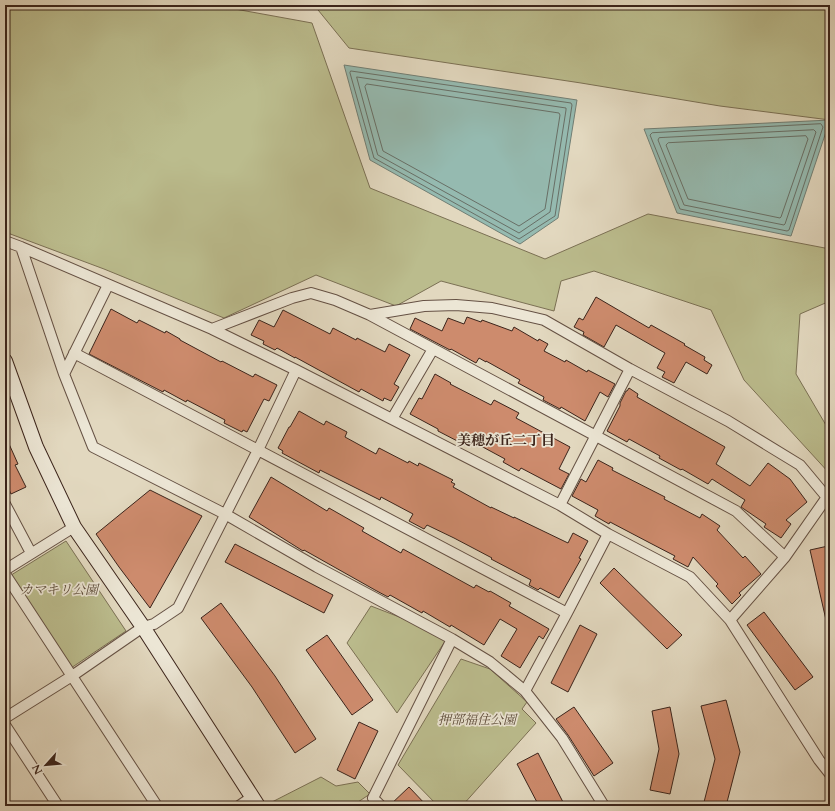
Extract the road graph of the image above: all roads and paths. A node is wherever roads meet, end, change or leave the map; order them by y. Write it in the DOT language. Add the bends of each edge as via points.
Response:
graph roads {
  1 [pos="5,241"];
  2 [pos="21,247"];
  3 [pos="108,285"];
  4 [pos="370,315"];
  5 [pos="212,329"];
  6 [pos="433,349"];
  7 [pos="74,353"];
  8 [pos="5,361"];
  9 [pos="630,369"];
  10 [pos="296,370"];
  11 [pos="64,374"];
  12 [pos="392,419"];
  13 [pos="596,437"];
  14 [pos="258,450"];
  15 [pos="829,499"];
  16 [pos="5,504"];
  17 [pos="560,505"];
  18 [pos="225,514"];
  19 [pos="74,527"];
  20 [pos="608,534"];
  21 [pos="31,553"];
  22 [pos="785,557"];
  23 [pos="5,570"];
  24 [pos="5,574"];
  25 [pos="567,613"];
  26 [pos="730,620"];
  27 [pos="143,627"];
  28 [pos="452,639"];
  29 [pos="72,676"];
  30 [pos="525,691"];
  31 [pos="5,718"];
  32 [pos="5,726"];
  33 [pos="830,774"];
  34 [pos="255,802"];
  35 [pos="58,806"];
  36 [pos="157,806"];
  37 [pos="239,806"];
  38 [pos="381,806"];
  39 [pos="604,806"];
  1 -- 2 [label="street"];
  2 -- 3 [label="street"];
  2 -- 11 [label="street"];
  3 -- 5 [label="street"];
  3 -- 7 [label="street"];
  4 -- 5 [label="street" via="311,293"];
  4 -- 6 [label="street"];
  4 -- 9 [label="street" via="424,306 492,308 544,320"];
  5 -- 10 [label="street"];
  6 -- 12 [label="street"];
  6 -- 13 [label="street"];
  7 -- 11 [label="street"];
  7 -- 14 [label="street"];
  8 -- 19 [label="street" via="36,447"];
  9 -- 13 [label="street"];
  9 -- 15 [label="street" via="728,421 800,465"];
  10 -- 12 [label="street"];
  10 -- 14 [label="street"];
  11 -- 18 [label="street" via="93,447"];
  12 -- 17 [label="street"];
  13 -- 17 [label="street"];
  13 -- 22 [label="street" via="736,511"];
  14 -- 18 [label="street"];
  14 -- 25 [label="street"];
  15 -- 22 [label="street"];
  16 -- 21 [label="street"];
  17 -- 20 [label="street"];
  18 -- 27 [label="street" via="178,608 154,624"];
  18 -- 28 [label="street" via="317,568"];
  19 -- 21 [label="street"];
  19 -- 27 [label="street"];
  20 -- 25 [label="street"];
  20 -- 26 [label="street" via="690,577"];
  21 -- 23 [label="street"];
  22 -- 26 [label="street"];
  24 -- 29 [label="street"];
  25 -- 30 [label="street"];
  26 -- 33 [label="street"];
  27 -- 29 [label="street"];
  27 -- 34 [label="street"];
  28 -- 30 [label="street" via="490,662"];
  28 -- 38 [label="street" via="373,798"];
  29 -- 31 [label="street"];
  29 -- 36 [label="street"];
  30 -- 39 [label="street" via="562,738"];
  32 -- 35 [label="street"];
  34 -- 37 [label="street"];
}
